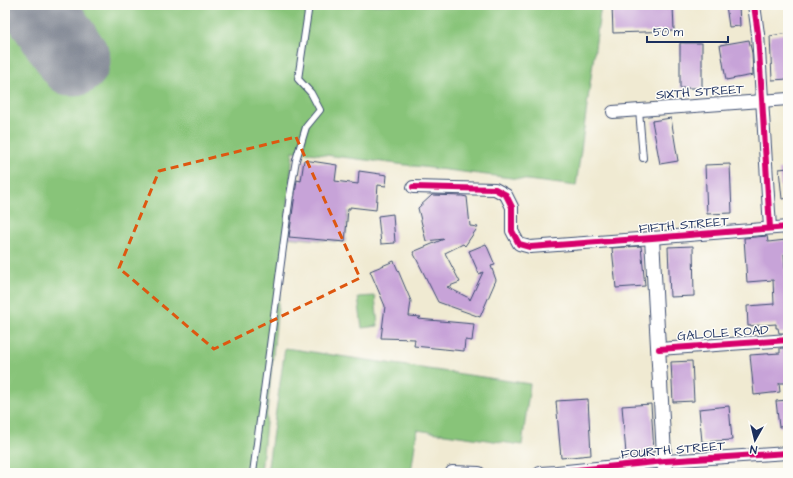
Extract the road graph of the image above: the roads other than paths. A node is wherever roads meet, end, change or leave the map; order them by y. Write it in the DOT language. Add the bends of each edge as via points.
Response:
graph roads {
  1 [pos="309,5"];
  2 [pos="754,5"];
  3 [pos="788,99"];
  4 [pos="762,101"];
  5 [pos="639,110"];
  6 [pos="613,112"];
  7 [pos="643,158"];
  8 [pos="414,187"];
  9 [pos="788,227"];
  10 [pos="770,228"];
  11 [pos="652,238"];
  12 [pos="788,340"];
  13 [pos="659,349"];
  14 [pos="788,453"];
  15 [pos="665,467"];
  16 [pos="452,472"];
  17 [pos="253,473"];
  18 [pos="479,473"];
  19 [pos="540,473"];
  1 -- 17 [label="lane" via="298,79 311,93 320,110 306,127 296,160"];
  2 -- 4 [label="street"];
  3 -- 4 [label="street, SIXTH STREET"];
  4 -- 5 [label="street, SIXTH STREET"];
  4 -- 10 [label="street"];
  5 -- 6 [label="street, SIXTH STREET"];
  5 -- 7 [label="lane"];
  8 -- 11 [label="street, FIFTH STREET" via="495,189 506,195 512,207 512,231 519,244 530,247"];
  9 -- 10 [label="street, FIFTH STREET"];
  10 -- 11 [label="street, FIFTH STREET"];
  11 -- 13 [label="street"];
  12 -- 13 [label="street, GALOLE ROAD"];
  13 -- 15 [label="street"];
  14 -- 15 [label="street, FOURTH STREET"];
  15 -- 19 [label="street, FOURTH STREET" via="607,467"];
  16 -- 18 [label="street"];
}
